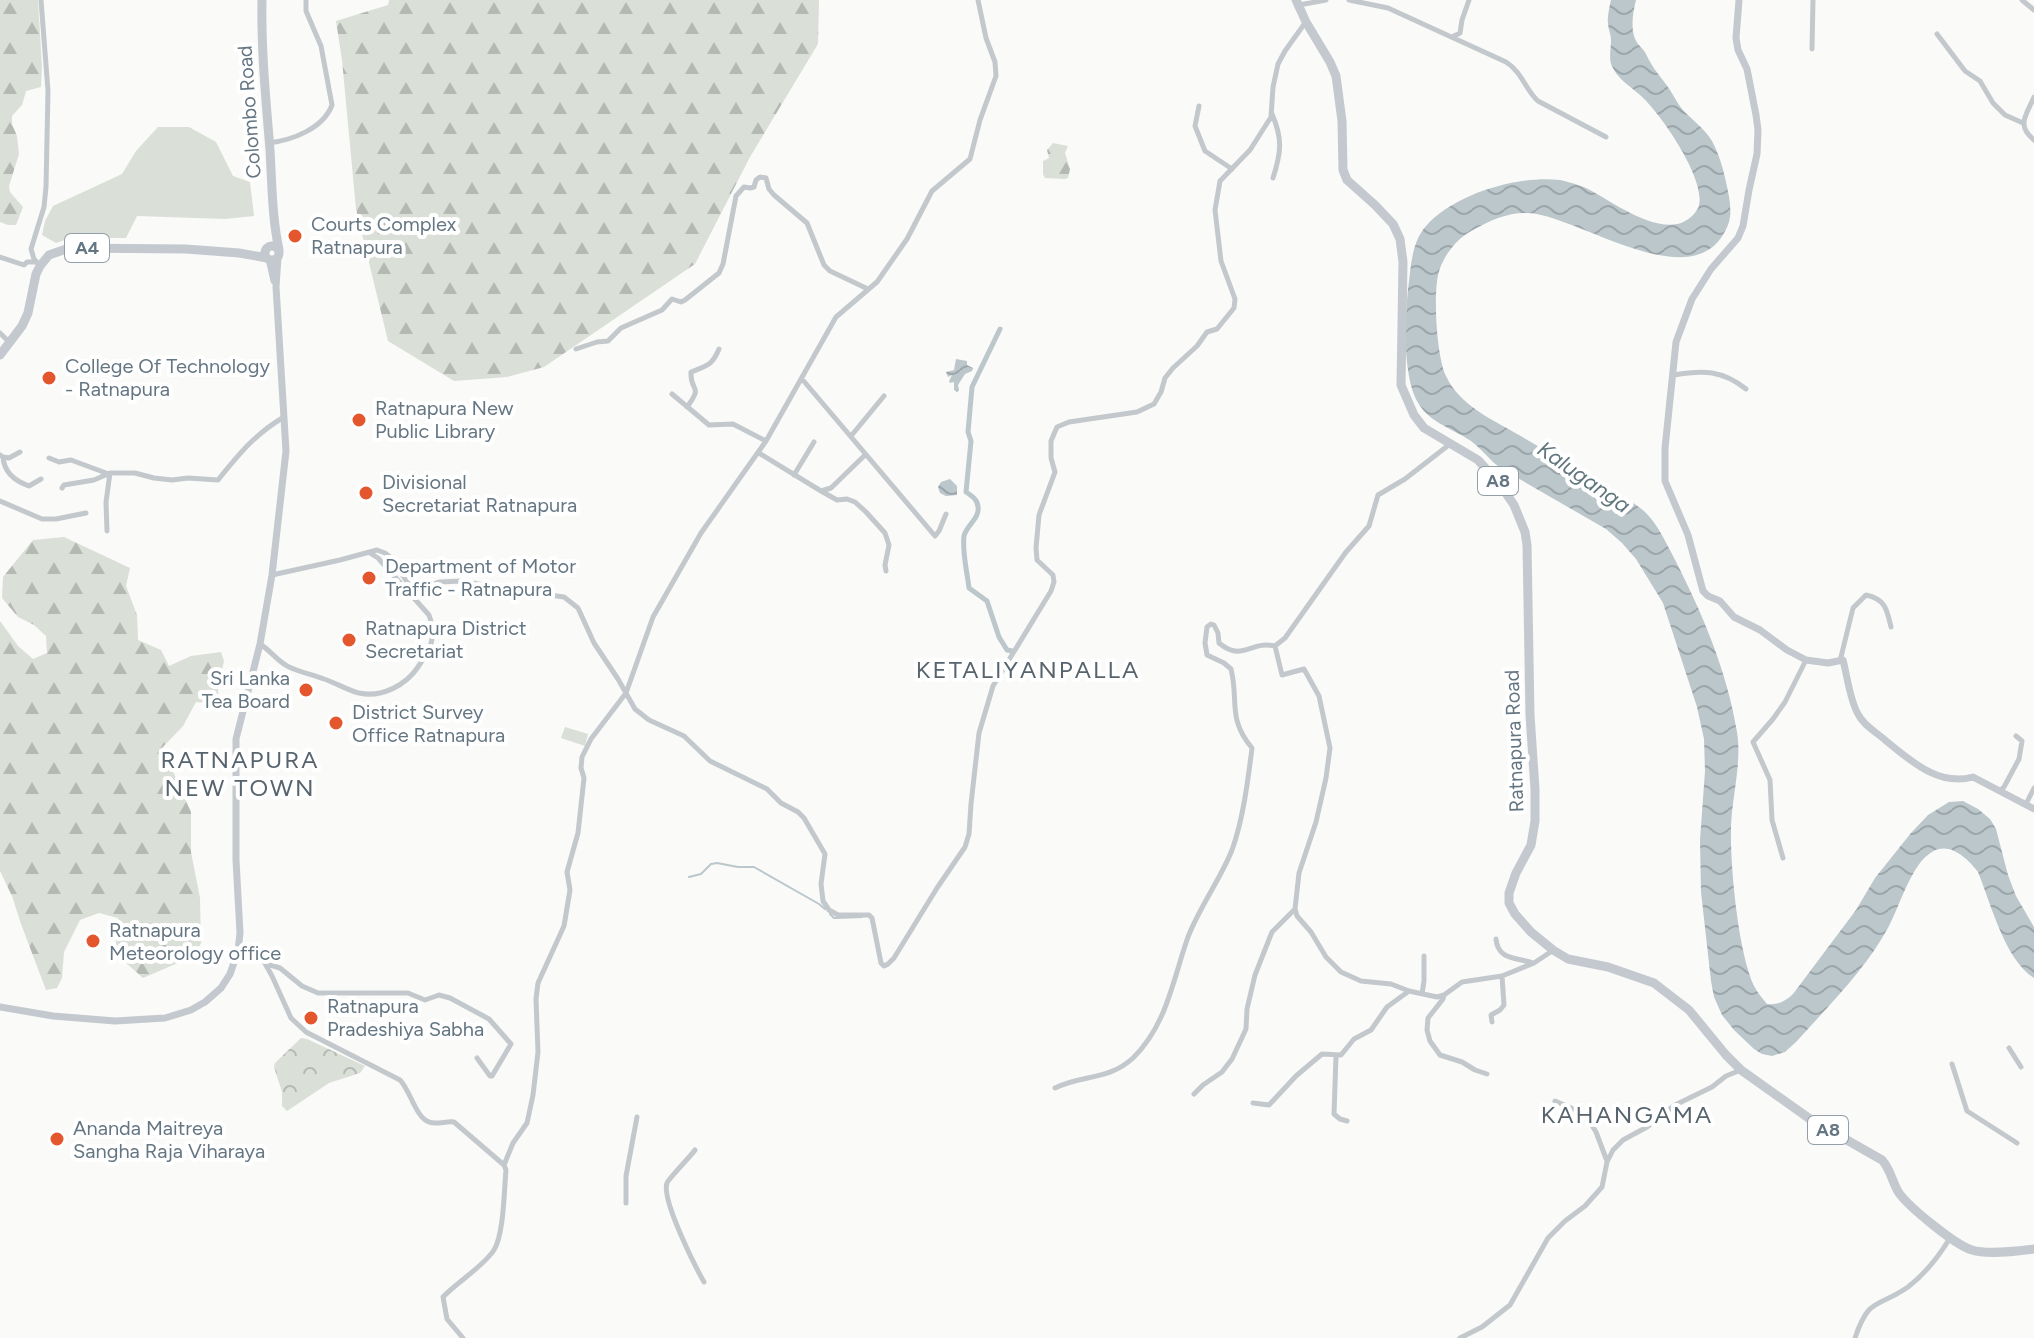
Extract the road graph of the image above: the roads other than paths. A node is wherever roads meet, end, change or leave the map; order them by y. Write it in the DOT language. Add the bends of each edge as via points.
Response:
graph roads {
  1 [pos="41,0"];
  2 [pos="262,0"];
  3 [pos="306,0"];
  4 [pos="978,0"];
  5 [pos="1326,0"];
  6 [pos="1349,0"];
  7 [pos="1469,0"];
  8 [pos="1739,0"];
  9 [pos="1813,0"];
  10 [pos="2022,0"];
  11 [pos="1297,2"];
  12 [pos="1373,2"];
  13 [pos="2034,10"];
  14 [pos="1306,22"];
  15 [pos="1937,34"];
  16 [pos="1451,38"];
  17 [pos="1812,49"];
  18 [pos="2034,97"];
  19 [pos="1199,106"];
  20 [pos="1272,113"];
  21 [pos="2023,123"];
  22 [pos="1606,137"];
  23 [pos="2034,140"];
  24 [pos="269,143"];
  25 [pos="1232,169"];
  26 [pos="1273,178"];
  27 [pos="271,254"];
  28 [pos="0,257"];
  29 [pos="39,264"];
  30 [pos="868,289"];
  31 [pos="0,333"];
  32 [pos="10,342"];
  33 [pos="576,349"];
  34 [pos="719,349"];
  35 [pos="0,355"];
  36 [pos="1674,375"];
  37 [pos="802,379"];
  38 [pos="1746,389"];
  39 [pos="672,394"];
  40 [pos="884,396"];
  41 [pos="687,407"];
  42 [pos="284,417"];
  43 [pos="851,436"];
  44 [pos="766,441"];
  45 [pos="814,442"];
  46 [pos="1450,443"];
  47 [pos="20,452"];
  48 [pos="759,453"];
  49 [pos="865,455"];
  50 [pos="2,456"];
  51 [pos="49,458"];
  52 [pos="108,473"];
  53 [pos="794,475"];
  54 [pos="41,479"];
  55 [pos="62,488"];
  56 [pos="821,491"];
  57 [pos="0,501"];
  58 [pos="86,513"];
  59 [pos="946,514"];
  60 [pos="107,531"];
  61 [pos="369,552"];
  62 [pos="886,571"];
  63 [pos="272,575"];
  64 [pos="1891,627"];
  65 [pos="260,644"];
  66 [pos="1275,646"];
  67 [pos="1806,660"];
  68 [pos="1840,661"];
  69 [pos="626,693"];
  70 [pos="2016,736"];
  71 [pos="2034,788"];
  72 [pos="2001,790"];
  73 [pos="2026,804"];
  74 [pos="2034,809"];
  75 [pos="1783,858"];
  76 [pos="1295,909"];
  77 [pos="1496,939"];
  78 [pos="1553,950"];
  79 [pos="238,951"];
  80 [pos="1424,956"];
  81 [pos="1534,963"];
  82 [pos="266,964"];
  83 [pos="1502,976"];
  84 [pos="1409,991"];
  85 [pos="1422,994"];
  86 [pos="1444,995"];
  87 [pos="0,1007"];
  88 [pos="1492,1022"];
  89 [pos="2009,1048"];
  90 [pos="1336,1056"];
  91 [pos="477,1058"];
  92 [pos="1952,1064"];
  93 [pos="2021,1067"];
  94 [pos="1741,1070"];
  95 [pos="1487,1074"];
  96 [pos="1055,1088"];
  97 [pos="1194,1094"];
  98 [pos="1555,1101"];
  99 [pos="1253,1103"];
  100 [pos="637,1117"];
  101 [pos="1347,1121"];
  102 [pos="2017,1143"];
  103 [pos="695,1150"];
  104 [pos="1607,1162"];
  105 [pos="504,1165"];
  106 [pos="626,1203"];
  107 [pos="1950,1238"];
  108 [pos="2034,1249"];
  109 [pos="704,1282"];
  110 [pos="463,1338"];
  111 [pos="1460,1338"];
  112 [pos="1855,1338"];
  1 -- 29 [label="street" via="48,107 44,207 31,249"];
  2 -- 24 [label="highway, Colombo Road"];
  3 -- 24 [label="street" via="332,105 308,130"];
  4 -- 30 [label="street" via="996,76 970,159 932,191 907,239"];
  5 -- 11 [label="street"];
  6 -- 12 [label="street"];
  7 -- 16 [label="street" via="1460,33"];
  8 -- 36 [label="street" via="1736,38 1756,115 1757,154 1743,226 1692,299 1676,342"];
  9 -- 17 [label="street"];
  10 -- 13 [label="street"];
  11 -- 14 [label="highway, Ratnapura Road / A8"];
  12 -- 16 [label="street"];
  14 -- 20 [label="street" via="1278,64"];
  14 -- 46 [label="highway, Ratnapura Road / A8" via="1336,76 1347,180 1393,224 1400,239 1401,385 1424,428"];
  15 -- 21 [label="street" via="1993,103"];
  16 -- 22 [label="street" via="1506,62 1538,101"];
  18 -- 21 [label="street"];
  19 -- 25 [label="street" via="1195,126 1205,151"];
  20 -- 25 [label="street"];
  20 -- 26 [label="street" via="1280,139"];
  21 -- 23 [label="street"];
  24 -- 27 [label="highway, Colombo Road"];
  25 -- 69 [label="street" via="1220,181 1215,210 1234,308 1173,368 1154,404 1057,427 1051,441 1055,472 1039,515 1036,548 1037,560 1054,582 988,697 965,847 888,964 881,963 869,915 838,915 823,901 825,854 804,818 767,789 710,761 684,736 649,720"];
  27 -- 29 [label="highway, A4" via="69,248"];
  27 -- 42 [label="street"];
  28 -- 29 [label="street"];
  29 -- 32 [label="highway, A4" via="28,313"];
  30 -- 33 [label="street" via="824,265 807,223 760,177 754,187 744,187 736,196 719,273 685,300 672,299 608,341"];
  30 -- 37 [label="street" via="836,317"];
  31 -- 32 [label="street"];
  32 -- 35 [label="highway, A4"];
  34 -- 41 [label="street" via="710,364 691,372 697,391"];
  36 -- 38 [label="street" via="1722,374"];
  36 -- 67 [label="street" via="1665,481 1688,535 1703,591 1734,617"];
  37 -- 43 [label="street"];
  37 -- 44 [label="street"];
  39 -- 41 [label="street"];
  40 -- 43 [label="street"];
  41 -- 44 [label="street" via="709,425 733,424"];
  42 -- 52 [label="street" via="248,443 218,480"];
  42 -- 63 [label="street" via="286,451"];
  43 -- 49 [label="street"];
  44 -- 48 [label="street"];
  45 -- 53 [label="street"];
  46 -- 66 [label="street" via="1378,495 1369,526"];
  46 -- 78 [label="highway, Ratnapura Road / A8" via="1478,460 1499,483 1525,532 1535,821 1509,903"];
  47 -- 50 [label="street"];
  48 -- 53 [label="street"];
  48 -- 69 [label="street" via="701,533 653,617"];
  49 -- 56 [label="street" via="831,488"];
  49 -- 59 [label="street" via="935,536"];
  50 -- 54 [label="street" via="7,472 22,483 29,486"];
  51 -- 52 [label="street"];
  52 -- 55 [label="street"];
  52 -- 60 [label="street"];
  53 -- 56 [label="street"];
  56 -- 62 [label="street" via="855,502 885,533"];
  57 -- 58 [label="street" via="42,519"];
  61 -- 63 [label="street"];
  61 -- 65 [label="street" via="429,615 433,626 427,653 400,686 383,693 359,693 286,666"];
  61 -- 69 [label="street" via="385,553 416,589 462,581 564,597 578,608"];
  63 -- 65 [label="street"];
  64 -- 68 [label="street" via="1881,600 1867,594 1853,608"];
  65 -- 79 [label="street" via="236,739"];
  66 -- 76 [label="street" via="1282,675 1304,669 1310,678 1330,748"];
  66 -- 96 [label="street" via="1264,643 1228,651 1219,643 1214,625 1207,627 1207,655 1231,669 1237,724 1252,748 1232,849 1197,915 1153,1032 1114,1072"];
  67 -- 68 [label="street"];
  67 -- 75 [label="street" via="1785,702 1753,742 1770,780 1772,820"];
  68 -- 72 [label="street" via="1858,714 1920,768 1941,776 1973,777"];
  69 -- 105 [label="street" via="582,757 584,778 567,872 564,926 538,983 533,1095 527,1123"];
  70 -- 72 [label="street" via="2022,741 2019,759"];
  71 -- 73 [label="street"];
  72 -- 73 [label="street"];
  73 -- 74 [label="street"];
  76 -- 84 [label="street" via="1341,972"];
  76 -- 97 [label="street" via="1272,932 1255,975 1246,1029 1232,1059"];
  77 -- 81 [label="street" via="1502,954"];
  78 -- 81 [label="street"];
  78 -- 94 [label="highway, Ratnapura Road / A8" via="1654,983 1689,1010"];
  79 -- 82 [label="street" via="251,951"];
  79 -- 87 [label="street" via="221,988 191,1010 165,1018 99,1020"];
  80 -- 85 [label="street"];
  81 -- 83 [label="street"];
  82 -- 91 [label="street" via="318,993 450,998 489,1019 511,1044 492,1076"];
  82 -- 105 [label="street" via="291,1018 306,1032 400,1080 424,1120 454,1122"];
  83 -- 86 [label="street" via="1462,982"];
  83 -- 88 [label="street" via="1504,1005 1491,1015"];
  84 -- 85 [label="street"];
  84 -- 90 [label="street"];
  85 -- 86 [label="street"];
  86 -- 95 [label="street" via="1428,1018 1430,1041 1440,1055"];
  89 -- 93 [label="street"];
  90 -- 99 [label="street" via="1322,1054 1269,1105"];
  90 -- 101 [label="street" via="1334,1114"];
  92 -- 102 [label="street" via="1967,1111"];
  94 -- 104 [label="street" via="1623,1140"];
  94 -- 107 [label="highway, Ratnapura Road / A8" via="1810,1119 1882,1160 1901,1195"];
  98 -- 104 [label="street" via="1585,1114"];
  100 -- 106 [label="street"];
  103 -- 109 [label="street" via="667,1182 666,1192 685,1248"];
  104 -- 111 [label="street" via="1602,1187 1548,1238 1510,1305"];
  105 -- 110 [label="street" via="494,1250 443,1297 447,1319"];
  107 -- 108 [label="highway, Ratnapura Road / A8" via="1972,1250"];
  107 -- 112 [label="street" via="1923,1275 1867,1311"];
}
